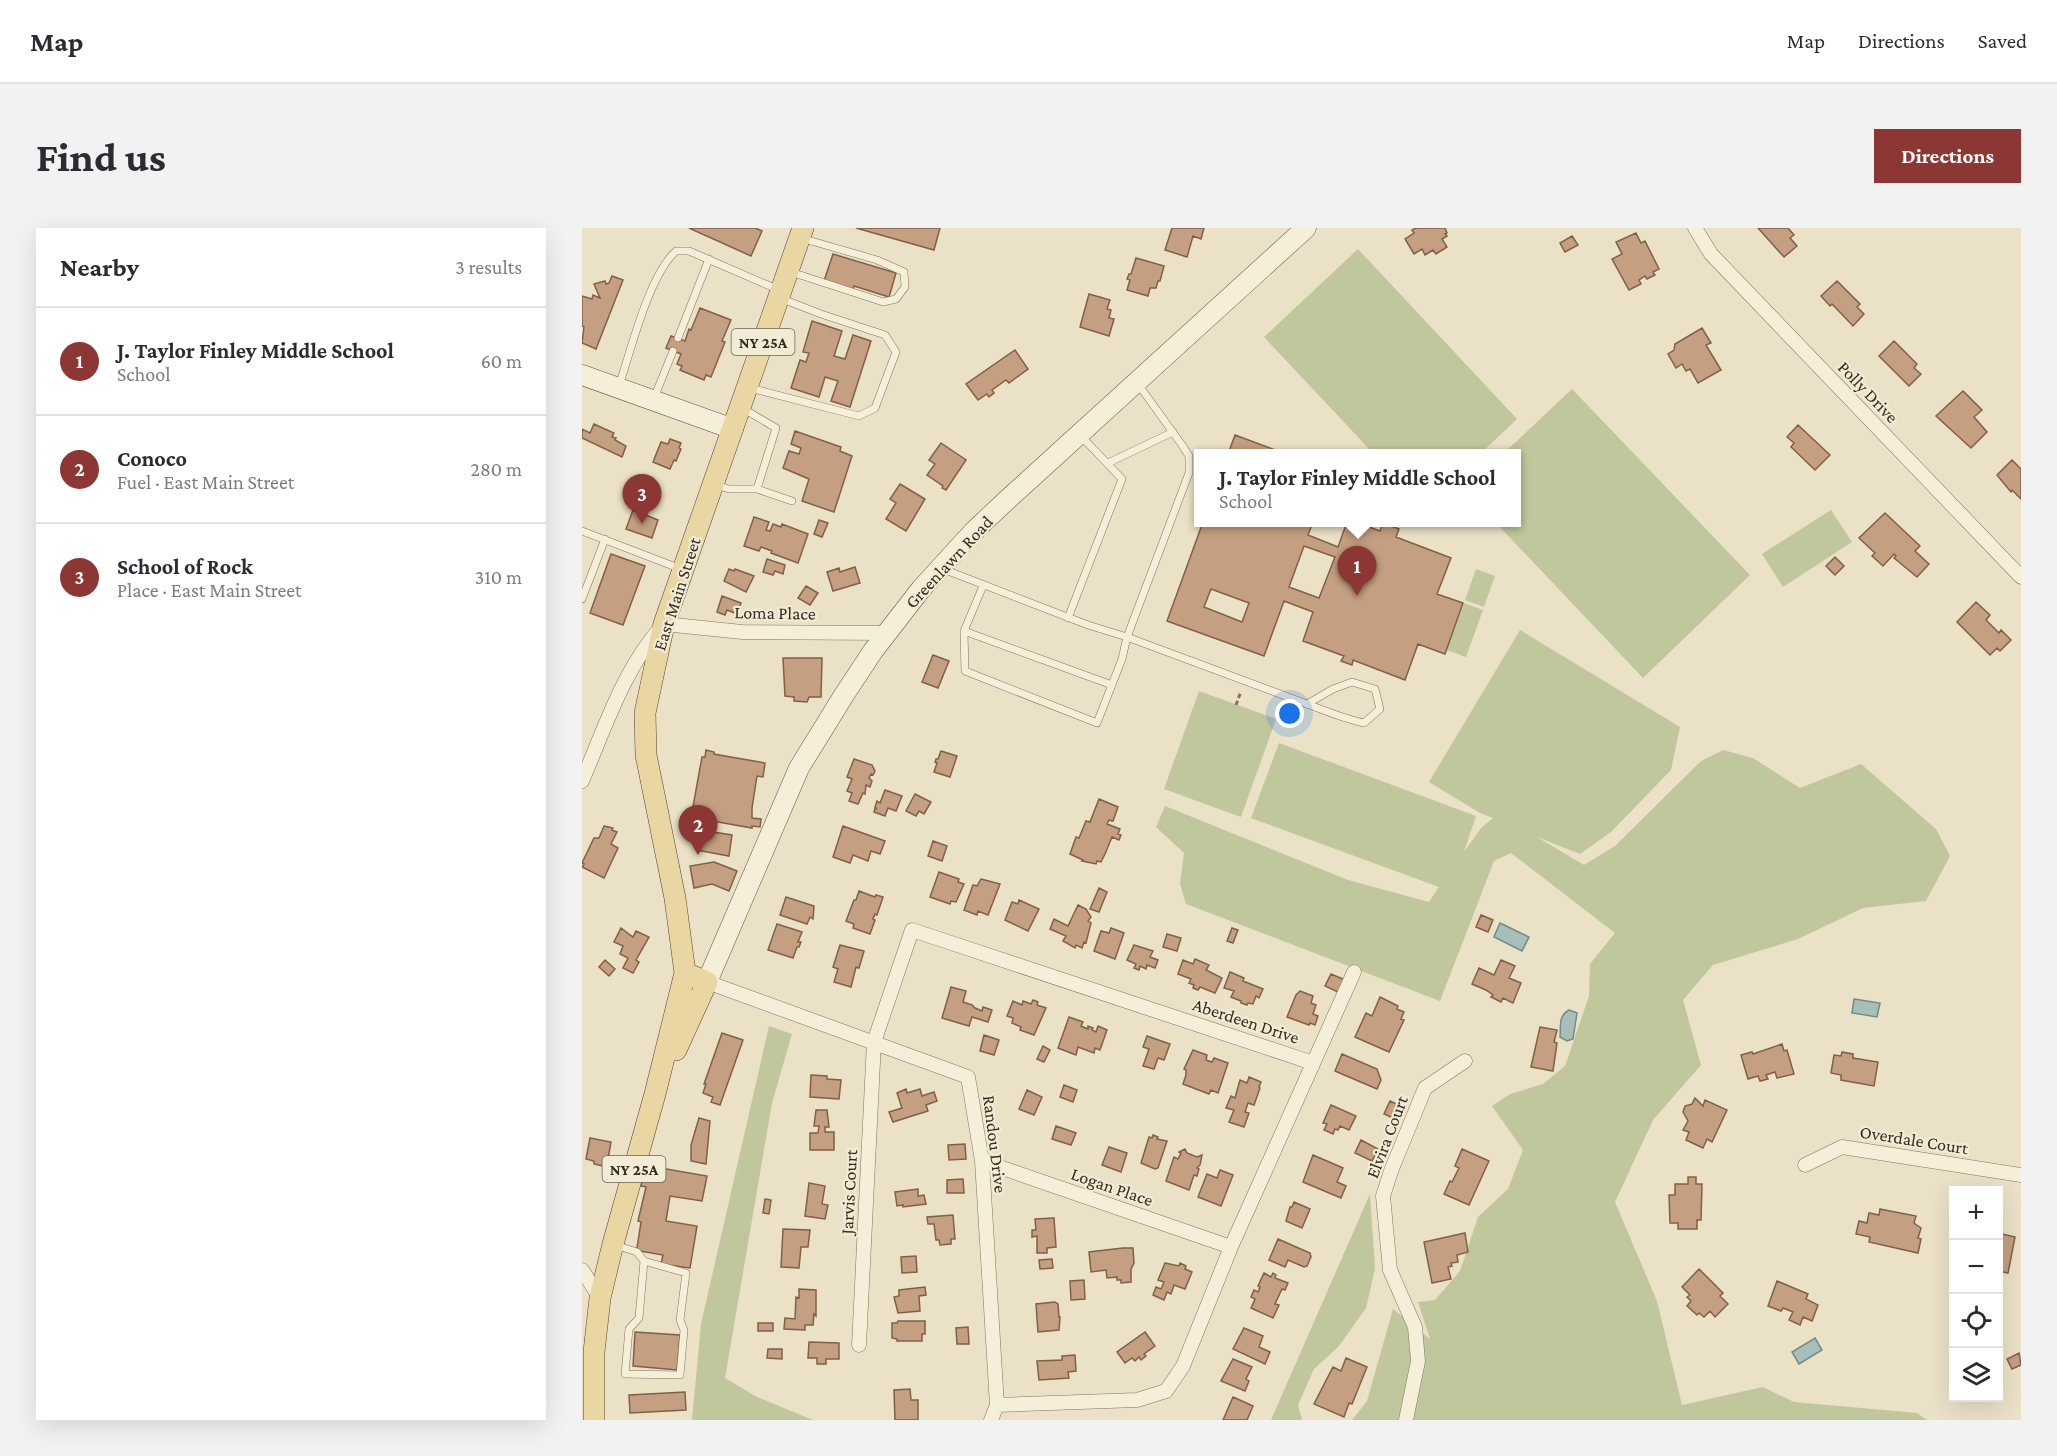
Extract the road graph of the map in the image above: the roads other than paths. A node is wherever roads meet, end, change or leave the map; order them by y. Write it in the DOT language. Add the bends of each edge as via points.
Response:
graph roads {
  1 [pos="1306,228"];
  2 [pos="1695,228"];
  3 [pos="802,233"];
  4 [pos="709,259"];
  5 [pos="783,286"];
  6 [pos="678,338"];
  7 [pos="673,351"];
  8 [pos="582,375"];
  9 [pos="1136,382"];
  10 [pos="618,388"];
  11 [pos="744,397"];
  12 [pos="653,401"];
  13 [pos="733,429"];
  14 [pos="1173,432"];
  15 [pos="1079,434"];
  16 [pos="1108,463"];
  17 [pos="713,484"];
  18 [pos="757,489"];
  19 [pos="792,501"];
  20 [pos="582,531"];
  21 [pos="605,539"];
  22 [pos="940,568"];
  23 [pos="683,570"];
  24 [pos="2021,577"];
  25 [pos="983,586"];
  26 [pos="582,599"];
  27 [pos="1068,618"];
  28 [pos="664,624"];
  29 [pos="964,631"];
  30 [pos="886,633"];
  31 [pos="1127,638"];
  32 [pos="1112,685"];
  33 [pos="1307,704"];
  34 [pos="582,781"];
  35 [pos="1354,972"];
  36 [pos="685,974"];
  37 [pos="707,982"];
  38 [pos="874,1042"];
  39 [pos="1465,1061"];
  40 [pos="1313,1063"];
  41 [pos="655,1094"];
  42 [pos="982,1161"];
  43 [pos="1805,1166"];
  44 [pos="2021,1175"];
  45 [pos="613,1244"];
  46 [pos="1231,1247"];
  47 [pos="645,1261"];
  48 [pos="582,1270"];
  49 [pos="600,1298"];
  50 [pos="859,1345"];
  51 [pos="588,1382"];
  52 [pos="997,1405"];
  53 [pos="594,1420"];
  54 [pos="991,1420"];
  55 [pos="1406,1420"];
  1 -- 9 [label="main road, Greenlawn Road"];
  2 -- 24 [label="street, Polly Drive" via="1711,254"];
  3 -- 5 [label="main road, East Main Street / NY 25A"];
  3 -- 5 [label="lane" via="822,244 904,272 905,287 896,299 883,302 811,278"];
  4 -- 5 [label="lane"];
  4 -- 6 [label="lane"];
  4 -- 10 [label="lane" via="689,251 676,251 670,256 643,313"];
  5 -- 11 [label="main road, East Main Street / NY 25A"];
  5 -- 11 [label="lane" via="821,314 885,334 896,352 875,408 859,416 790,397"];
  7 -- 12 [label="lane"];
  8 -- 10 [label="main road"];
  9 -- 14 [label="lane"];
  9 -- 15 [label="main road, Greenlawn Road"];
  10 -- 12 [label="main road"];
  11 -- 13 [label="main road, East Main Street / NY 25A"];
  11 -- 18 [label="lane" via="776,428"];
  12 -- 13 [label="main road"];
  13 -- 17 [label="main road, East Main Street / NY 25A"];
  14 -- 16 [label="lane"];
  14 -- 31 [label="lane" via="1189,456 1189,473"];
  15 -- 16 [label="lane"];
  15 -- 22 [label="main road, Greenlawn Road" via="973,532"];
  16 -- 27 [label="lane" via="1122,479"];
  17 -- 18 [label="lane" via="729,489"];
  17 -- 23 [label="main road, East Main Street / NY 25A"];
  18 -- 19 [label="lane"];
  20 -- 21 [label="lane"];
  21 -- 23 [label="lane"];
  21 -- 26 [label="lane"];
  22 -- 25 [label="lane"];
  22 -- 30 [label="main road, Greenlawn Road"];
  23 -- 28 [label="main road, East Main Street / NY 25A"];
  25 -- 27 [label="lane"];
  25 -- 29 [label="lane"];
  27 -- 31 [label="lane"];
  28 -- 30 [label="street, Loma Place" via="742,632"];
  28 -- 34 [label="street" via="625,682"];
  28 -- 36 [label="main road, East Main Street / NY 25A" via="645,712 646,755 675,897"];
  29 -- 32 [label="lane"];
  29 -- 32 [label="lane" via="965,671 1097,723"];
  30 -- 37 [label="main road, Greenlawn Road" via="799,768"];
  31 -- 32 [label="lane"];
  31 -- 33 [label="lane"];
  33 -- 33 [label="lane" via="1345,720 1364,723 1380,709 1375,689 1352,682"];
  35 -- 40 [label="street"];
  36 -- 37 [label="main road"];
  36 -- 41 [label="main road, East Main Street"];
  37 -- 38 [label="street, Randou Drive"];
  37 -- 41 [label="main road, East Main Street / NY 25A"];
  38 -- 40 [label="street, Aberdeen Drive" via="912,930"];
  38 -- 42 [label="street, Randou Drive" via="968,1077"];
  38 -- 50 [label="street, Jarvis Court"];
  39 -- 55 [label="street, Elvira Court" via="1425,1088 1383,1196 1390,1270 1415,1327 1418,1361"];
  40 -- 46 [label="street, Aberdeen Drive"];
  41 -- 45 [label="main road, East Main Street / NY 25A"];
  42 -- 46 [label="street, Logan Place"];
  42 -- 52 [label="street, Randou Drive"];
  43 -- 44 [label="street, Overdale Court" via="1842,1146"];
  45 -- 47 [label="lane" via="637,1252"];
  45 -- 49 [label="main road, East Main Street / NY 25A"];
  46 -- 52 [label="street, Aberdeen Drive" via="1183,1366 1166,1391 1137,1400"];
  47 -- 47 [label="lane" via="639,1318 629,1329 625,1374 680,1375 684,1330 680,1320 686,1273"];
  48 -- 49 [label="street"];
  49 -- 51 [label="main road, East Main Street / NY 25A"];
  51 -- 53 [label="main road, East Main Street / NY 25A"];
  52 -- 54 [label="street, Randou Drive"];
}
